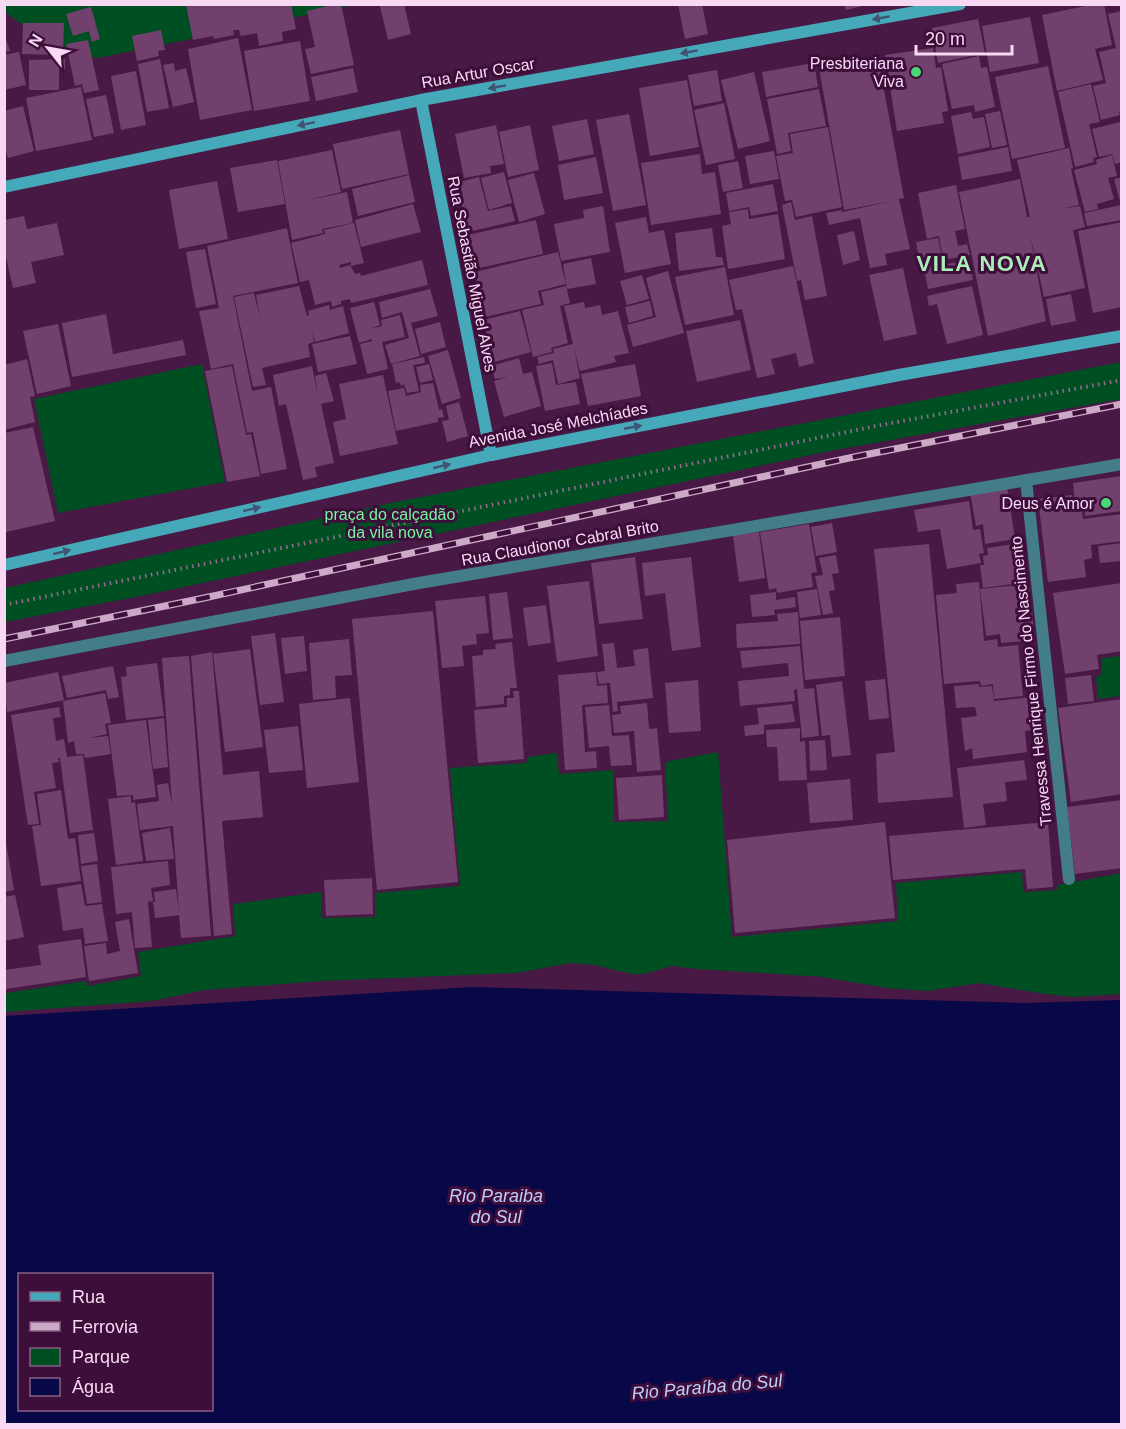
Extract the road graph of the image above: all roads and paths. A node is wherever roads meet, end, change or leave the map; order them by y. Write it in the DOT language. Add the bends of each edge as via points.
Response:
graph roads {
  1 [pos="960,4"];
  2 [pos="420,100"];
  3 [pos="4,187"];
  4 [pos="1122,336"];
  5 [pos="1122,380"];
  6 [pos="491,455"];
  7 [pos="1122,464"];
  8 [pos="1026,480"];
  9 [pos="4,565"];
  10 [pos="4,605"];
  11 [pos="4,661"];
  12 [pos="1069,879"];
  1 -- 2 [label="street, Rua Artur Oscar, one-way"];
  2 -- 3 [label="street, Rua Artur Oscar, one-way"];
  2 -- 6 [label="street, Rua Sebastião Miguel Alves"];
  6 -- 4 [label="street, Avenida José Melchíades, one-way" via="899,375"];
  5 -- 10 [label="path" via="876,426"];
  9 -- 6 [label="street, Avenida José Melchíades, one-way"];
  7 -- 8 [label="street, Rua Claudionor Cabral Brito"];
  8 -- 11 [label="street, Rua Claudionor Cabral Brito" via="419,584"];
  8 -- 12 [label="street, Travessa Henrique Firmo do Nascimento"];
}
